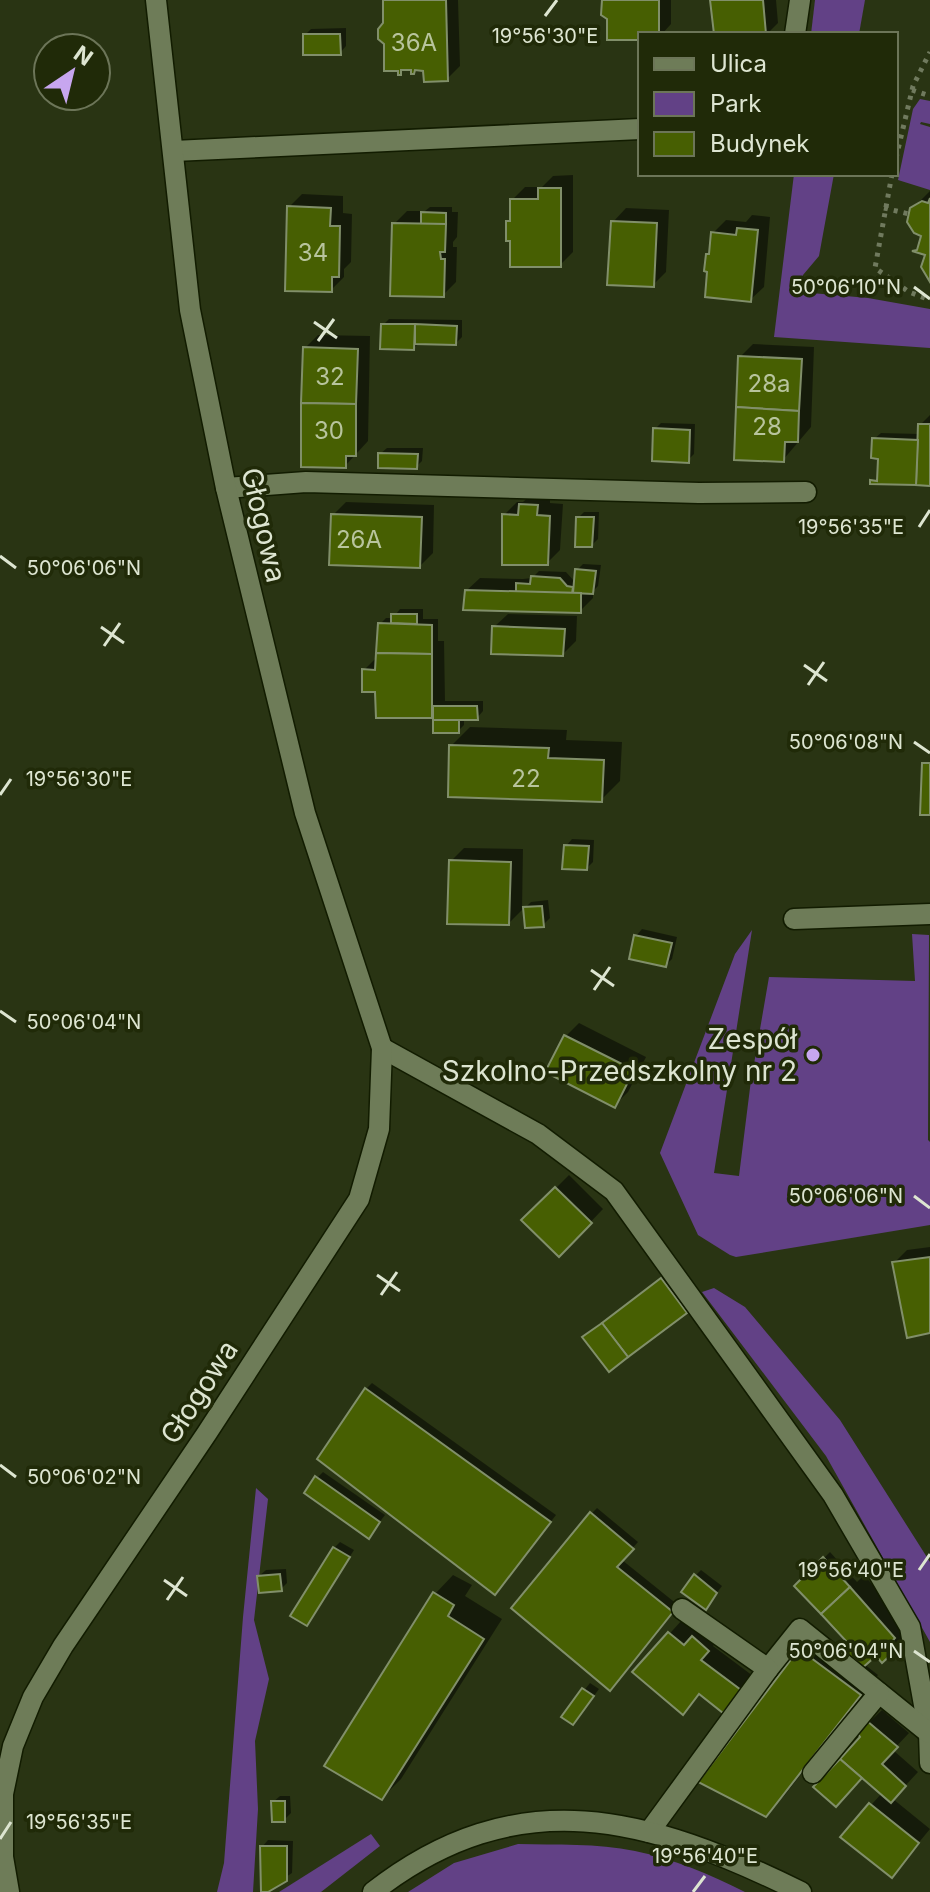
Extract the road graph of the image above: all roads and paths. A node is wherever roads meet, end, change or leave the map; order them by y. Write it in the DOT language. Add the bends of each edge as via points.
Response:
graph roads {
  1 [pos="156,0"];
  2 [pos="800,0"];
  3 [pos="795,32"];
  4 [pos="930,52"];
  5 [pos="912,90"];
  6 [pos="930,96"];
  7 [pos="638,129"];
  8 [pos="898,150"];
  9 [pos="174,151"];
  10 [pos="892,176"];
  11 [pos="884,208"];
  12 [pos="909,214"];
  13 [pos="930,300"];
  14 [pos="226,488"];
  15 [pos="806,492"];
  16 [pos="930,914"];
  17 [pos="794,919"];
  18 [pos="382,1048"];
  19 [pos="682,1609"];
  20 [pos="768,1669"];
  21 [pos="879,1693"];
  22 [pos="929,1733"];
  23 [pos="930,1763"];
  24 [pos="813,1773"];
  25 [pos="649,1832"];
  26 [pos="9,1892"];
  27 [pos="373,1892"];
  28 [pos="801,1892"];
  1 -- 9 [label="street, Głogowa"];
  2 -- 3 [label="street"];
  4 -- 5 [label="path"];
  5 -- 6 [label="path"];
  5 -- 8 [label="path"];
  7 -- 9 [label="street"];
  9 -- 14 [label="street, Głogowa" via="190,310"];
  10 -- 11 [label="path"];
  11 -- 12 [label="path"];
  11 -- 13 [label="path" via="875,268"];
  14 -- 15 [label="street" via="306,482"];
  14 -- 18 [label="street, Głogowa" via="305,813"];
  16 -- 17 [label="street"];
  18 -- 22 [label="street" via="538,1134 614,1191 833,1495 910,1627"];
  18 -- 26 [label="street, Głogowa" via="379,1129 359,1199 63,1646 21,1721 3,1794"];
  19 -- 20 [label="street"];
  20 -- 21 [label="street" via="800,1629"];
  20 -- 25 [label="street"];
  21 -- 22 [label="street"];
  21 -- 24 [label="street"];
  22 -- 23 [label="street"];
  25 -- 27 [label="street" via="552,1820 488,1830 446,1846"];
  25 -- 28 [label="street" via="693,1844"];
}
